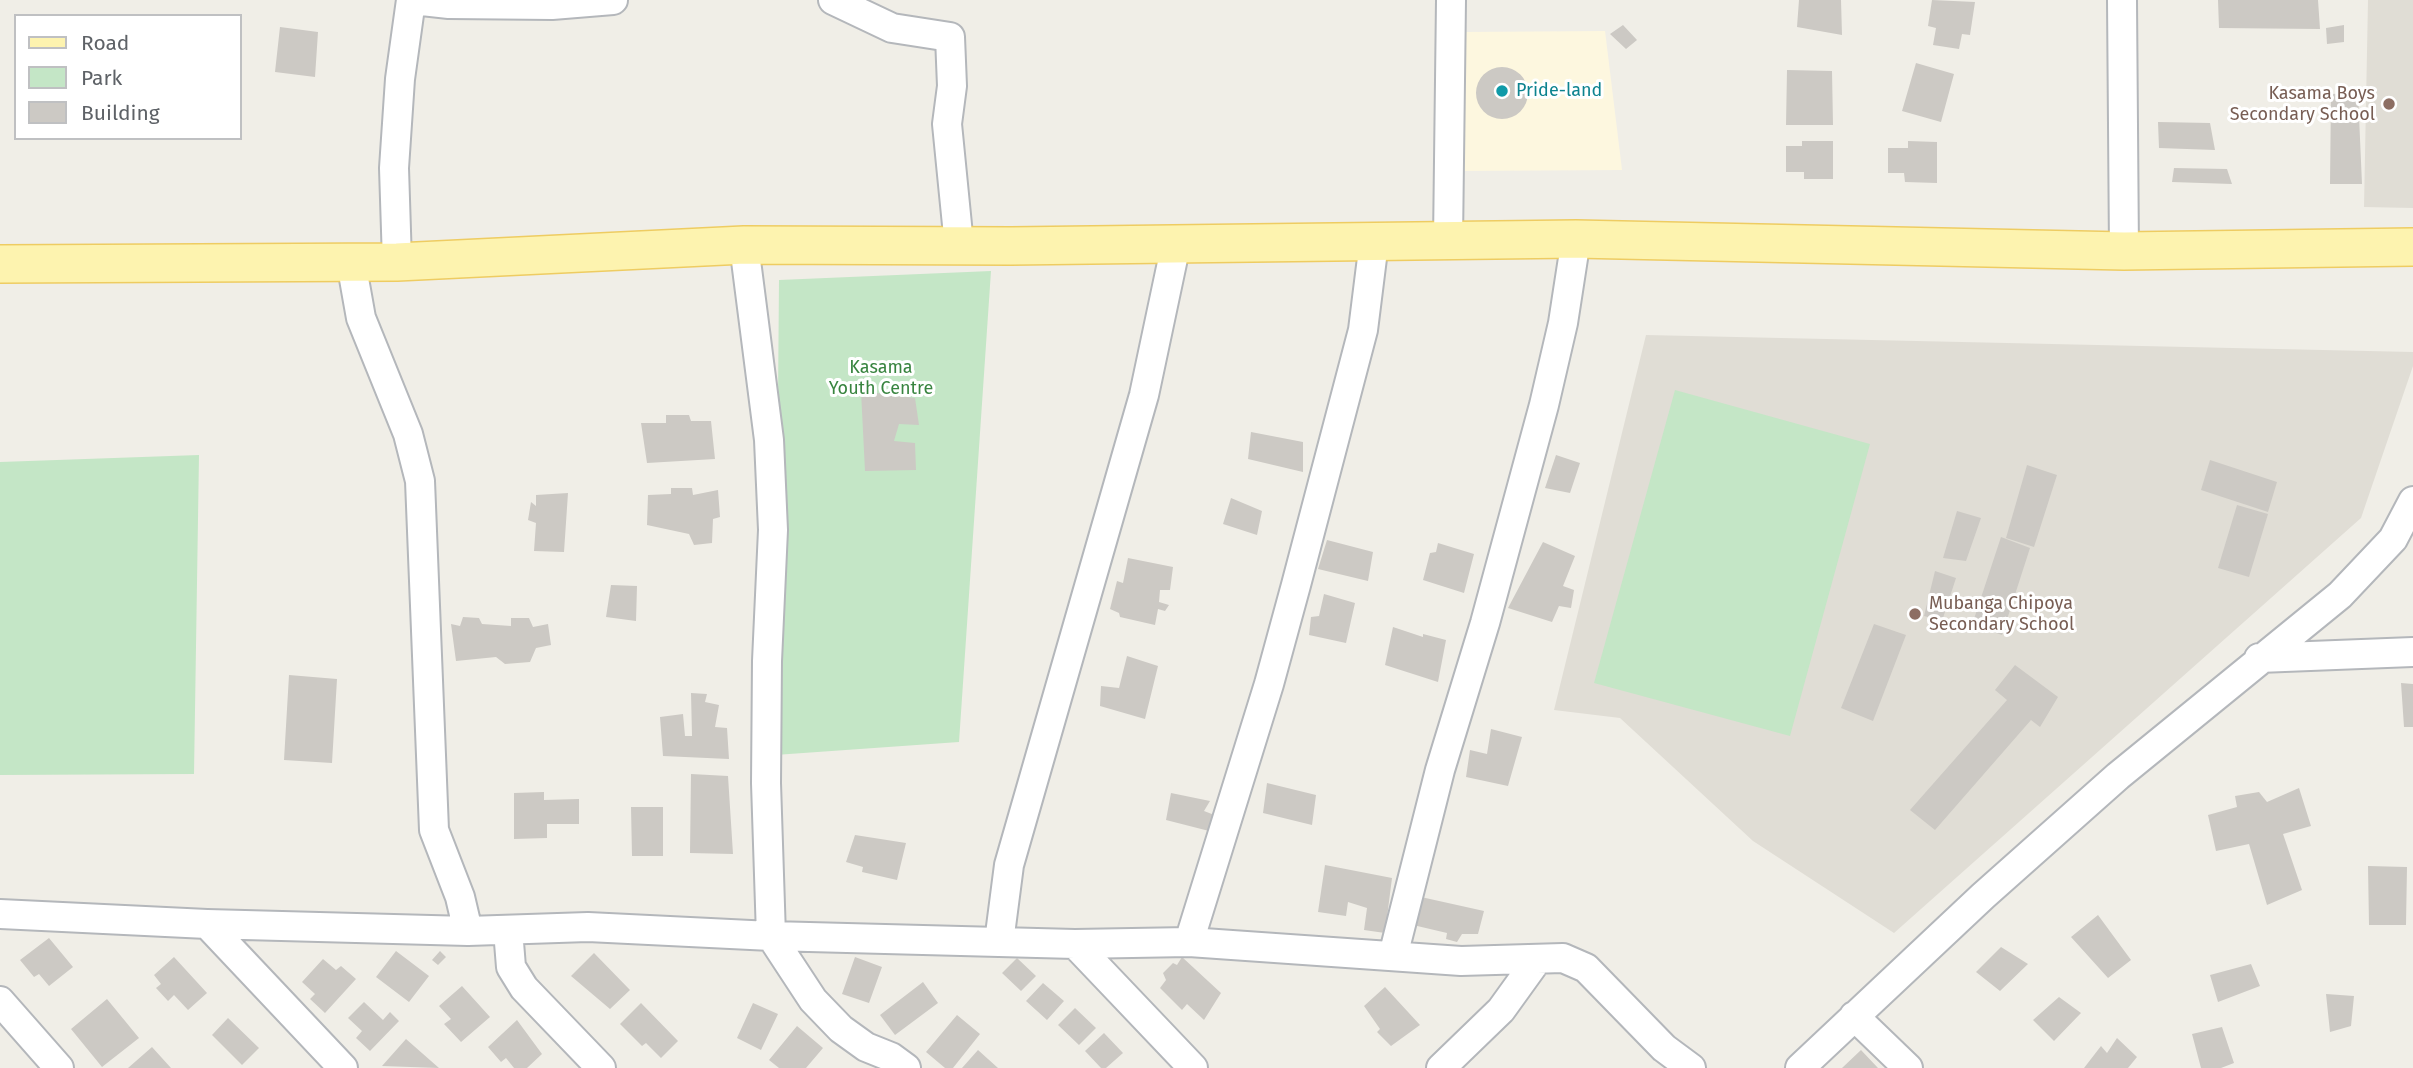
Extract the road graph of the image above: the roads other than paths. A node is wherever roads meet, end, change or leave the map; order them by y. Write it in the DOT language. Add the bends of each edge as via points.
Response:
graph roads {
  1 [pos="412,0"];
  2 [pos="613,0"];
  3 [pos="832,0"];
  4 [pos="1451,0"];
  5 [pos="2122,0"];
  6 [pos="1576,239"];
  7 [pos="1448,241"];
  8 [pos="1374,242"];
  9 [pos="1176,244"];
  10 [pos="744,245"];
  11 [pos="959,245"];
  12 [pos="2413,247"];
  13 [pos="2124,251"];
  14 [pos="351,262"];
  15 [pos="397,262"];
  16 [pos="0,264"];
  17 [pos="2413,501"];
  18 [pos="2413,652"];
  19 [pos="2259,658"];
  20 [pos="0,914"];
  21 [pos="207,924"];
  22 [pos="508,930"];
  23 [pos="468,931"];
  24 [pos="771,936"];
  25 [pos="999,942"];
  26 [pos="1189,942"];
  27 [pos="1075,944"];
  28 [pos="1393,956"];
  29 [pos="1537,960"];
  30 [pos="0,1001"];
  31 [pos="1854,1016"];
  32 [pos="59,1068"];
  33 [pos="343,1068"];
  34 [pos="601,1068"];
  35 [pos="906,1068"];
  36 [pos="1193,1068"];
  37 [pos="1441,1068"];
  38 [pos="1691,1068"];
  39 [pos="1800,1068"];
  40 [pos="1908,1068"];
  1 -- 2 [label="street" via="552,5"];
  1 -- 15 [label="street" via="400,79 394,168"];
  3 -- 11 [label="street" via="892,28 950,37 952,86 947,124"];
  4 -- 7 [label="street"];
  5 -- 13 [label="street"];
  6 -- 7 [label="main road"];
  6 -- 13 [label="main road"];
  6 -- 28 [label="street" via="1563,323 1537,432 1436,784"];
  7 -- 8 [label="main road"];
  8 -- 9 [label="main road"];
  8 -- 26 [label="street" via="1363,330 1269,684"];
  9 -- 11 [label="main road"];
  9 -- 25 [label="street" via="1144,395 1009,865"];
  10 -- 11 [label="main road"];
  10 -- 15 [label="main road"];
  10 -- 24 [label="street" via="769,440 774,530 766,769"];
  12 -- 13 [label="main road"];
  14 -- 15 [label="main road"];
  14 -- 16 [label="main road"];
  14 -- 23 [label="street" via="361,318 408,434 420,481 433,830 460,897"];
  17 -- 19 [label="street" via="2393,539 2340,595"];
  18 -- 19 [label="street"];
  19 -- 31 [label="street" via="2087,803"];
  20 -- 21 [label="street"];
  21 -- 23 [label="street"];
  21 -- 33 [label="street"];
  22 -- 23 [label="street"];
  22 -- 24 [label="street" via="588,927"];
  22 -- 34 [label="street" via="511,967 517,978"];
  24 -- 25 [label="street"];
  24 -- 35 [label="street" via="814,1000 841,1029"];
  25 -- 27 [label="street"];
  26 -- 27 [label="street"];
  26 -- 28 [label="street"];
  27 -- 36 [label="street"];
  28 -- 29 [label="street"];
  29 -- 37 [label="street" via="1501,1010"];
  29 -- 38 [label="street" via="1563,958 1586,968 1664,1048"];
  30 -- 32 [label="street"];
  31 -- 39 [label="street"];
  31 -- 40 [label="street"];
}
